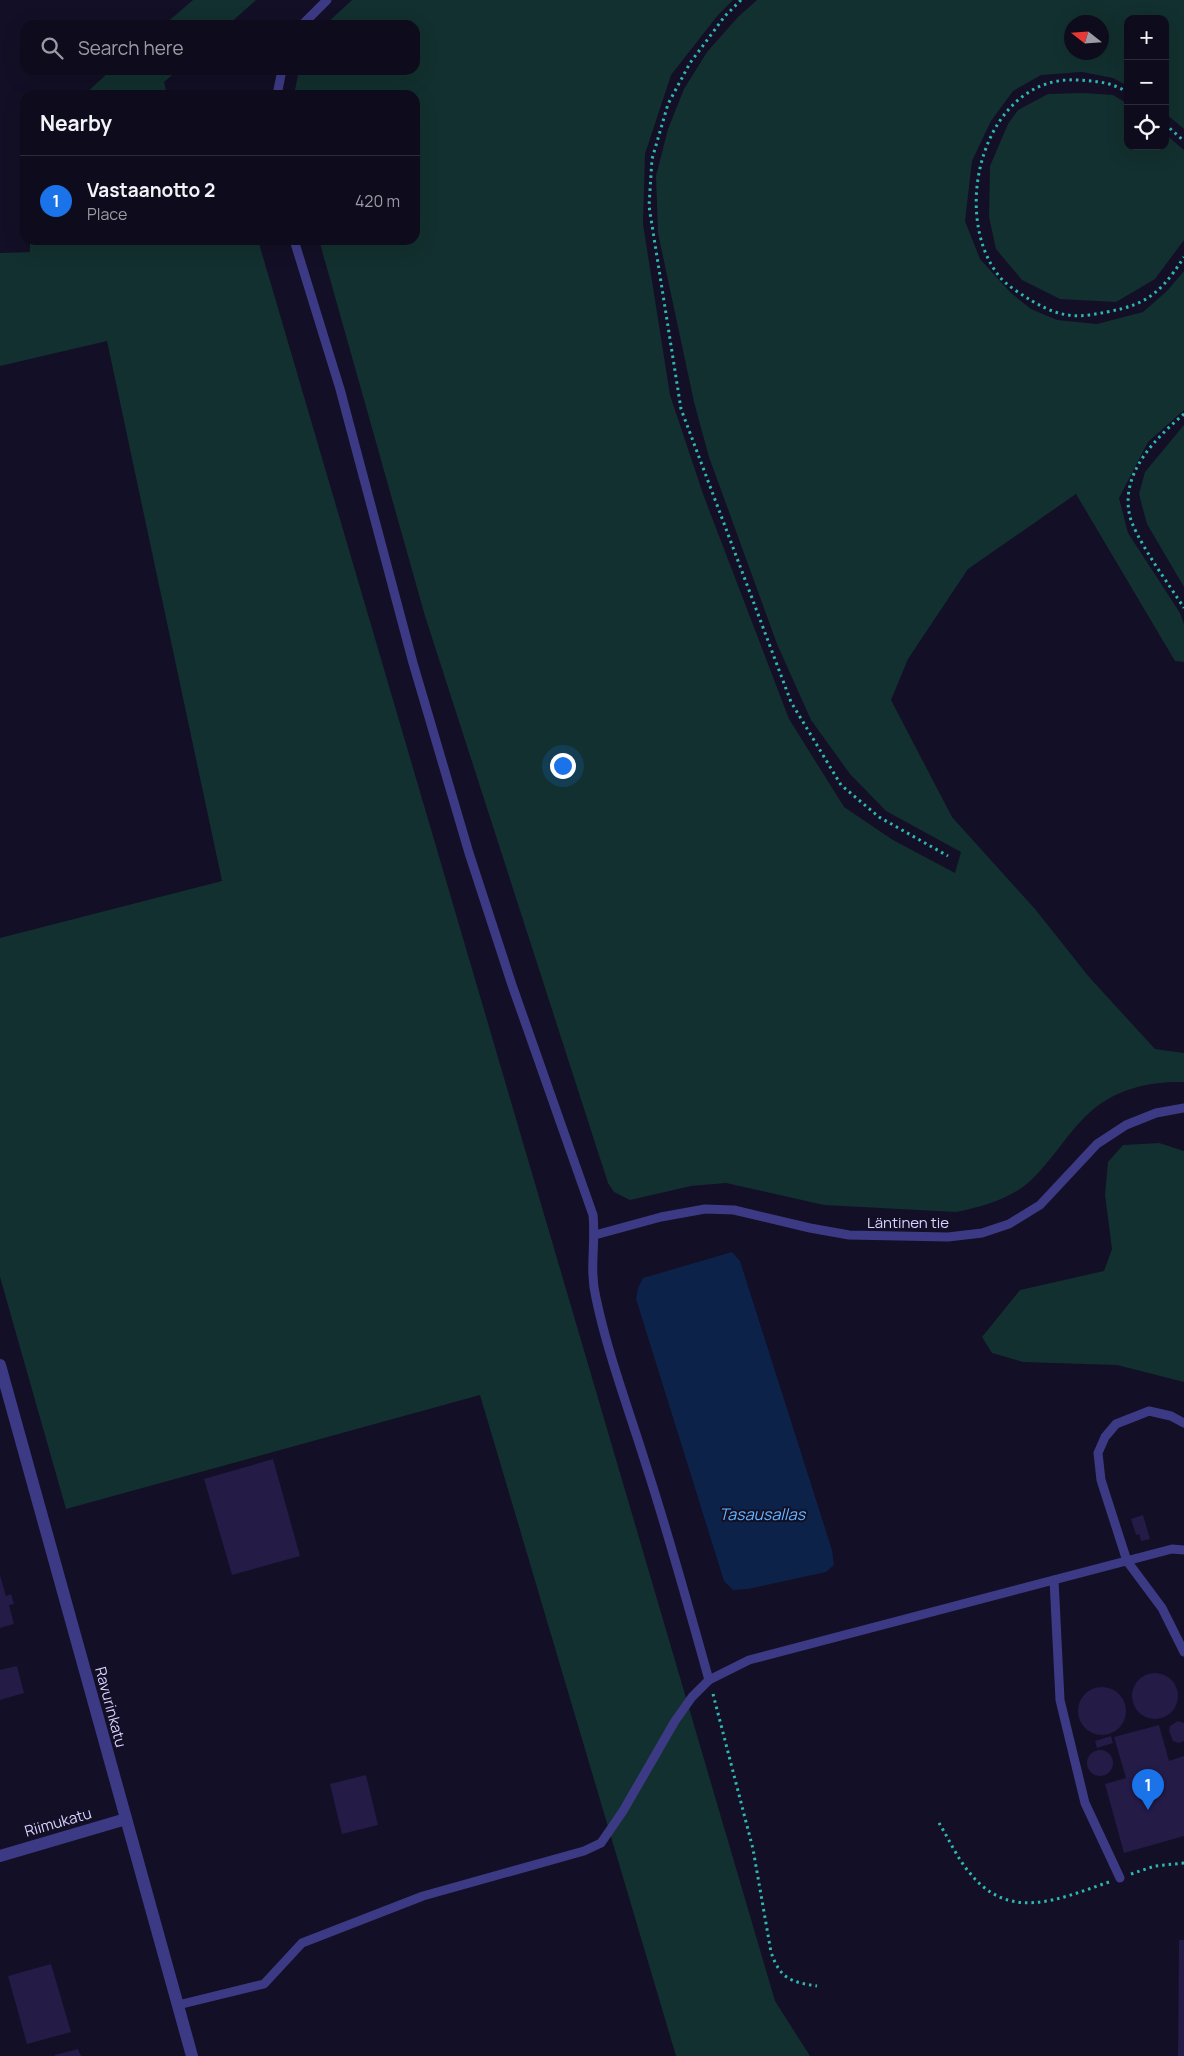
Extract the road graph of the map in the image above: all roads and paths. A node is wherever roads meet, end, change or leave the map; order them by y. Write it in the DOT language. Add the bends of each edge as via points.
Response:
graph roads {
  1 [pos="327,0"];
  2 [pos="741,0"];
  3 [pos="307,20"];
  4 [pos="281,75"];
  5 [pos="278,90"];
  6 [pos="1124,91"];
  7 [pos="1169,128"];
  8 [pos="1184,141"];
  9 [pos="296,245"];
  10 [pos="1184,257"];
  11 [pos="1184,414"];
  12 [pos="1184,608"];
  13 [pos="948,856"];
  14 [pos="1184,1108"];
  15 [pos="595,1235"];
  16 [pos="0,1366"];
  17 [pos="1184,1423"];
  18 [pos="1184,1550"];
  19 [pos="1127,1561"];
  20 [pos="1054,1580"];
  21 [pos="1184,1652"];
  22 [pos="709,1680"];
  23 [pos="126,1819"];
  24 [pos="940,1823"];
  25 [pos="0,1856"];
  26 [pos="1184,1863"];
  27 [pos="1120,1878"];
  28 [pos="817,1986"];
  29 [pos="178,2005"];
  30 [pos="192,2056"];
  1 -- 3 [label="lane"];
  2 -- 13 [label="path" via="690,63 668,104 652,159 649,206 681,409 791,702 841,785 879,817"];
  4 -- 5 [label="lane"];
  6 -- 10 [label="path" via="1102,81 1062,79 1030,90 1013,102 993,130 978,177 976,227 985,252 999,276 1021,294 1052,313 1082,316 1122,310 1153,297"];
  7 -- 8 [label="path"];
  9 -- 15 [label="lane" via="340,389 412,663 466,844 593,1215"];
  11 -- 12 [label="path" via="1165,430 1135,468 1129,513 1142,541"];
  14 -- 15 [label="lane, Läntinen tie" via="1156,1113 1126,1125 1097,1144 1040,1205 1009,1224 982,1233 948,1237 849,1235 734,1210 705,1209"];
  15 -- 22 [label="lane" via="592,1274 595,1297 670,1539"];
  16 -- 23 [label="street, Ravurinkatu"];
  17 -- 19 [label="lane" via="1149,1411 1116,1424 1098,1453 1101,1480"];
  18 -- 19 [label="lane" via="1172,1549"];
  19 -- 20 [label="lane"];
  19 -- 21 [label="lane" via="1162,1608"];
  20 -- 22 [label="lane" via="748,1660"];
  20 -- 27 [label="lane" via="1060,1700 1085,1803"];
  22 -- 28 [label="path" via="753,1849 777,1968 794,1982"];
  22 -- 29 [label="lane" via="675,1721 601,1843 584,1851 404,1903 302,1943 264,1984"];
  23 -- 25 [label="street, Riimukatu"];
  23 -- 29 [label="street, Ravurinkatu"];
  24 -- 27 [label="path" via="969,1872 992,1894 1032,1904 1052,1902"];
  26 -- 27 [label="path" via="1155,1866"];
  29 -- 30 [label="street, Ravurinkatu"];
}
